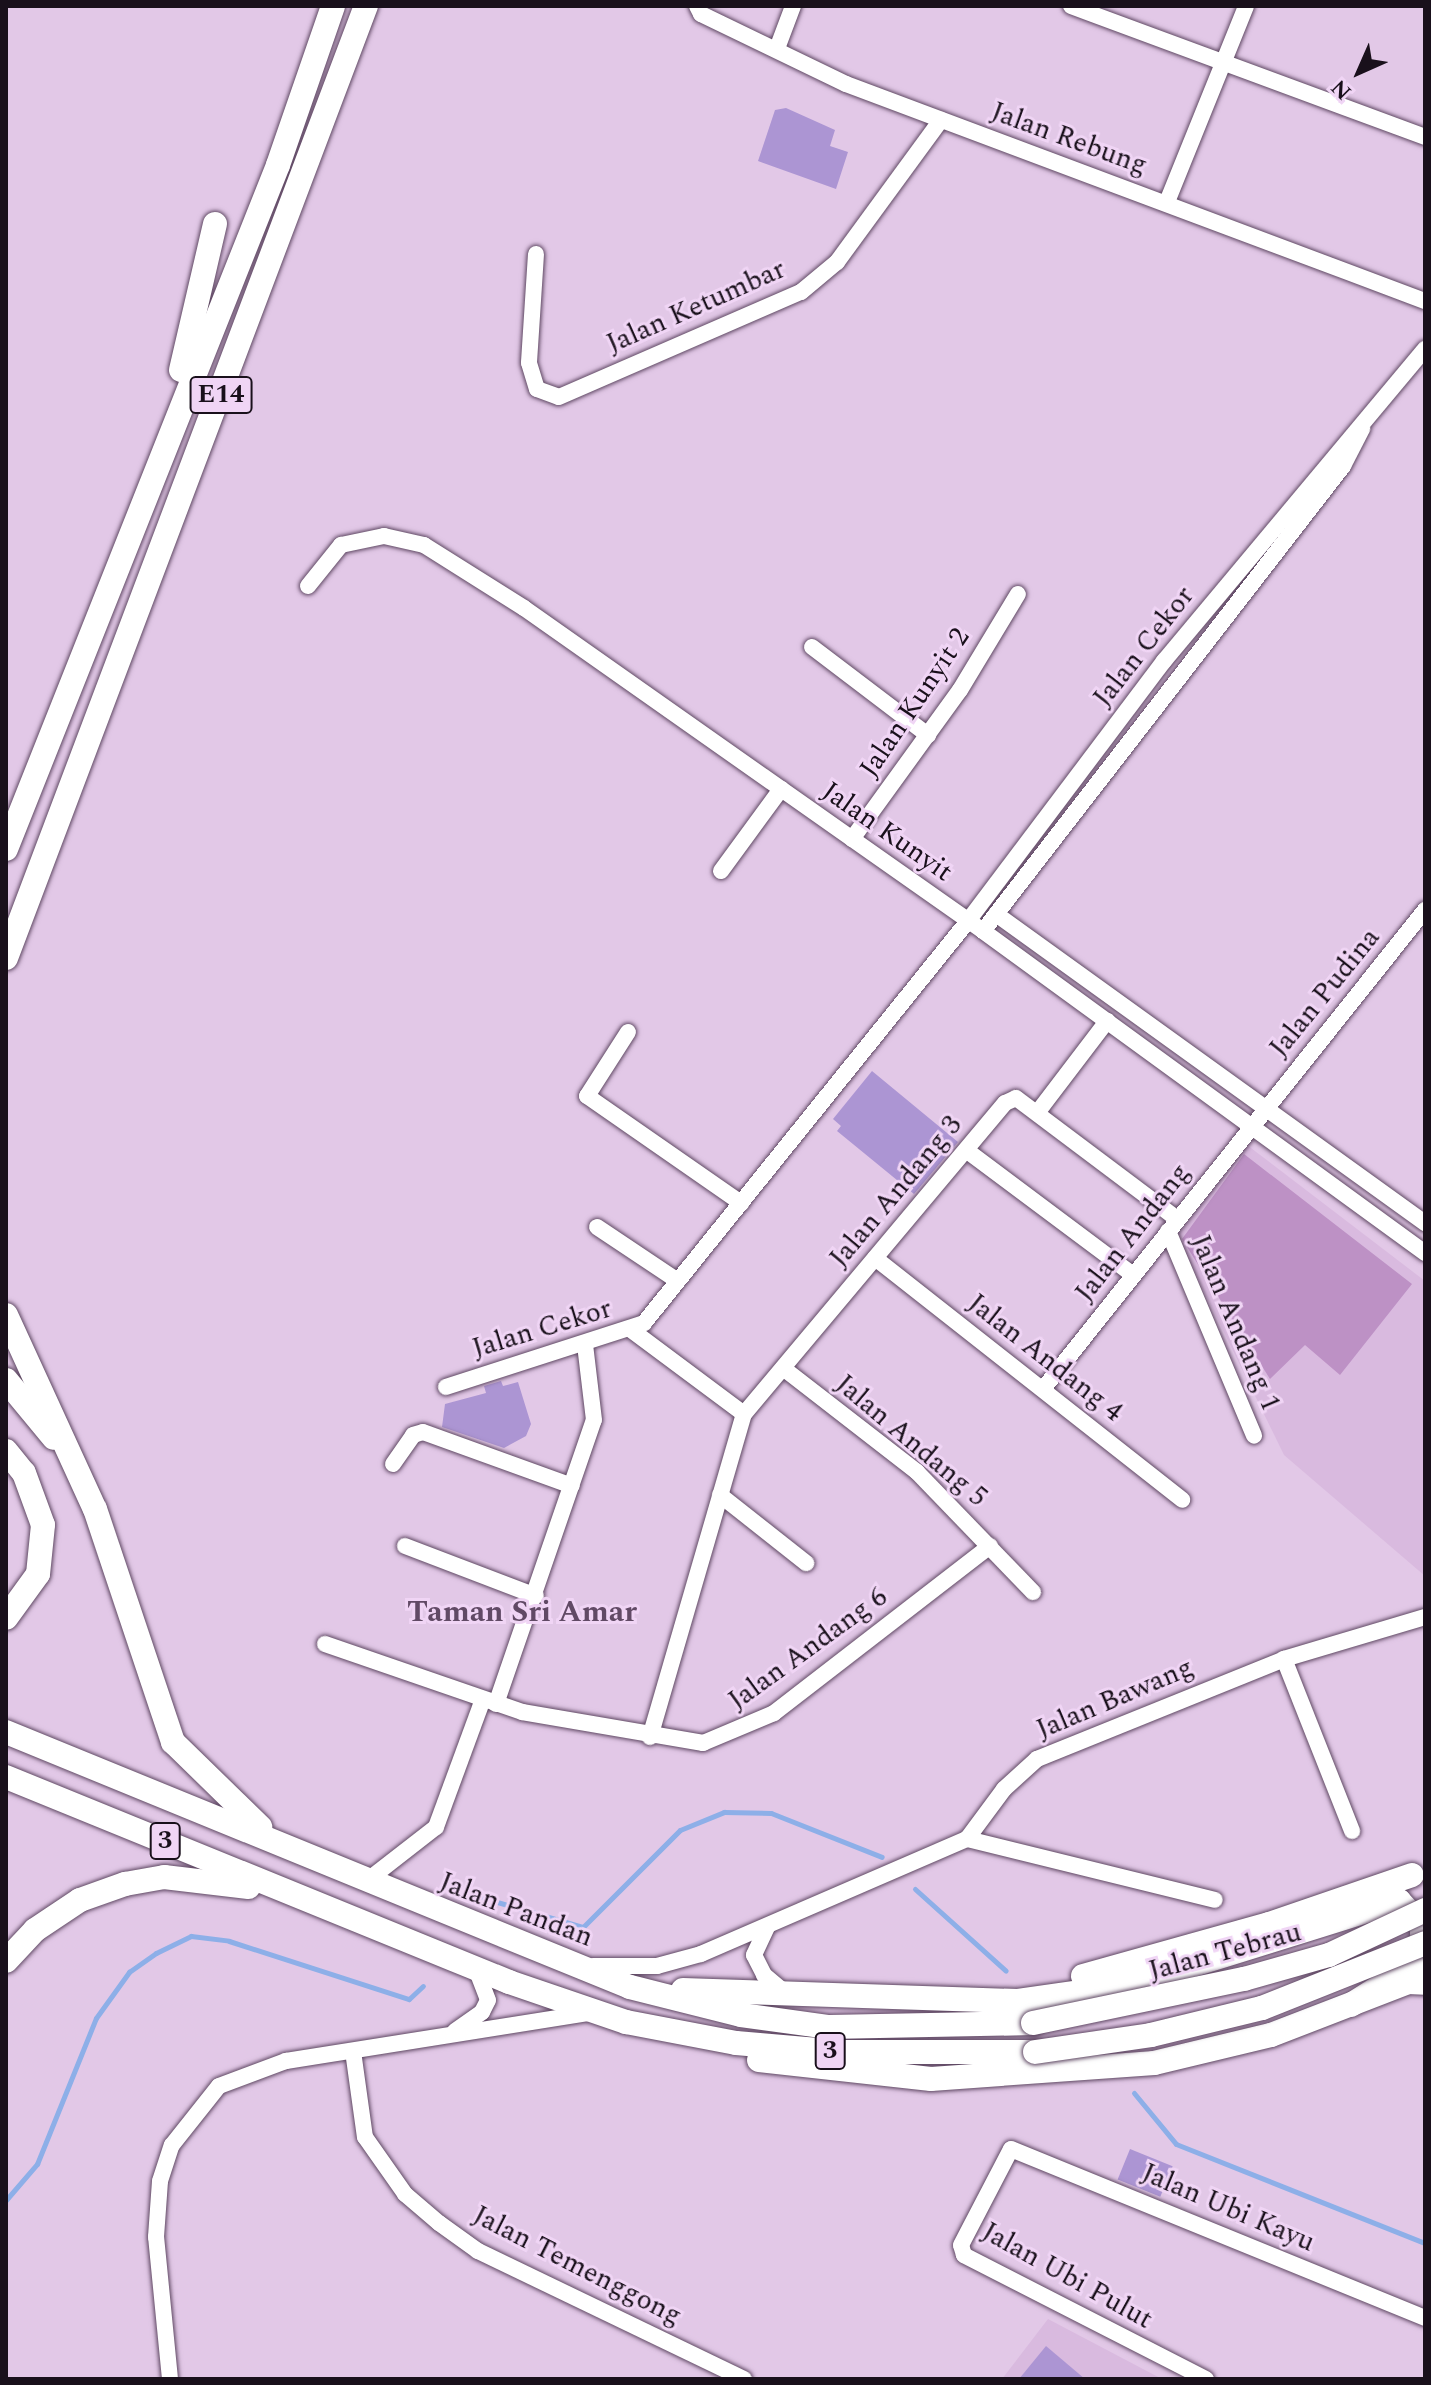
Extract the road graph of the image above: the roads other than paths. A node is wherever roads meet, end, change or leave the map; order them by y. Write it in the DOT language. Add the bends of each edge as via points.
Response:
graph roads {
  1 [pos="333,6"];
  2 [pos="366,6"];
  3 [pos="793,6"];
  4 [pos="1071,6"];
  5 [pos="1246,6"];
  6 [pos="1093,9"];
  7 [pos="699,10"];
  8 [pos="778,46"];
  9 [pos="1222,63"];
  10 [pos="941,120"];
  11 [pos="1425,137"];
  12 [pos="1167,202"];
  13 [pos="215,224"];
  14 [pos="536,254"];
  15 [pos="1425,301"];
  16 [pos="1425,349"];
  17 [pos="1370,414"];
  18 [pos="164,443"];
  19 [pos="308,586"];
  20 [pos="1018,594"];
  21 [pos="812,647"];
  22 [pos="928,735"];
  23 [pos="781,789"];
  24 [pos="852,839"];
  25 [pos="6,849"];
  26 [pos="721,871"];
  27 [pos="1016,887"];
  28 [pos="1425,910"];
  29 [pos="996,914"];
  30 [pos="968,921"];
  31 [pos="983,931"];
  32 [pos="1022,934"];
  33 [pos="6,958"];
  34 [pos="1107,1021"];
  35 [pos="628,1032"];
  36 [pos="1264,1108"];
  37 [pos="1037,1113"];
  38 [pos="1251,1126"];
  39 [pos="966,1150"];
  40 [pos="741,1203"];
  41 [pos="1425,1223"];
  42 [pos="1172,1225"];
  43 [pos="597,1227"];
  44 [pos="1425,1253"];
  45 [pos="875,1258"];
  46 [pos="1133,1275"];
  47 [pos="678,1281"];
  48 [pos="6,1315"];
  49 [pos="630,1329"];
  50 [pos="585,1344"];
  51 [pos="783,1368"];
  52 [pos="6,1380"];
  53 [pos="446,1387"];
  54 [pos="1043,1389"];
  55 [pos="744,1414"];
  56 [pos="1254,1436"];
  57 [pos="6,1451"];
  58 [pos="393,1464"];
  59 [pos="572,1486"];
  60 [pos="720,1495"];
  61 [pos="1182,1500"];
  62 [pos="95,1509"];
  63 [pos="405,1546"];
  64 [pos="990,1546"];
  65 [pos="806,1563"];
  66 [pos="1033,1592"];
  67 [pos="536,1596"];
  68 [pos="1425,1617"];
  69 [pos="6,1618"];
  70 [pos="325,1644"];
  71 [pos="1284,1659"];
  72 [pos="490,1701"];
  73 [pos="6,1732"];
  74 [pos="650,1737"];
  75 [pos="6,1777"];
  76 [pos="1352,1831"];
  77 [pos="268,1835"];
  78 [pos="967,1839"];
  79 [pos="1412,1875"];
  80 [pos="368,1880"];
  81 [pos="1215,1900"];
  82 [pos="324,1905"];
  83 [pos="1425,1910"];
  84 [pos="771,1923"];
  85 [pos="1425,1943"];
  86 [pos="6,1961"];
  87 [pos="580,1966"];
  88 [pos="476,1969"];
  89 [pos="1425,1983"];
  90 [pos="630,1987"];
  91 [pos="788,1995"];
  92 [pos="963,1998"];
  93 [pos="1351,2005"];
  94 [pos="599,2012"];
  95 [pos="626,2022"];
  96 [pos="1033,2023"];
  97 [pos="439,2038"];
  98 [pos="353,2051"];
  99 [pos="1011,2149"];
  100 [pos="1425,2318"];
  101 [pos="170,2379"];
  102 [pos="744,2379"];
  103 [pos="1206,2379"];
  1 -- 18 [label="highway, E14" via="278,165"];
  2 -- 33 [label="highway, E14"];
  3 -- 8 [label="street"];
  4 -- 6 [label="street"];
  5 -- 9 [label="street"];
  6 -- 9 [label="street"];
  7 -- 8 [label="street, Jalan Rebung"];
  8 -- 10 [label="street, Jalan Rebung" via="846,84"];
  9 -- 11 [label="street"];
  9 -- 12 [label="street"];
  10 -- 12 [label="street, Jalan Rebung"];
  10 -- 14 [label="street, Jalan Ketumbar" via="837,262 801,292 559,397 537,389 529,363"];
  12 -- 15 [label="street, Jalan Rebung"];
  13 -- 18 [label="highway"];
  16 -- 17 [label="street, Jalan Cekor"];
  17 -- 27 [label="street, Jalan Cekor" via="1343,466"];
  17 -- 30 [label="street, Jalan Cekor" via="1164,661"];
  18 -- 25 [label="highway, E14"];
  19 -- 23 [label="street, Jalan Kunyit" via="323,560 349,542 384,536 424,545 524,608"];
  20 -- 22 [label="street, Jalan Kunyit 2"];
  21 -- 22 [label="street"];
  22 -- 24 [label="street, Jalan Kunyit 2"];
  23 -- 24 [label="street, Jalan Kunyit"];
  23 -- 26 [label="street"];
  24 -- 30 [label="street, Jalan Kunyit"];
  27 -- 29 [label="street, Jalan Cekor"];
  27 -- 32 [label="street" via="1013,908"];
  28 -- 36 [label="street, Jalan Pudina"];
  29 -- 30 [label="street"];
  29 -- 31 [label="street, Jalan Cekor"];
  29 -- 32 [label="street"];
  30 -- 31 [label="street, Jalan Kunyit"];
  30 -- 40 [label="street, Jalan Cekor"];
  31 -- 34 [label="street, Jalan Kunyit"];
  32 -- 36 [label="street"];
  34 -- 37 [label="street"];
  34 -- 38 [label="street, Jalan Kunyit"];
  35 -- 40 [label="street" via="587,1096"];
  36 -- 38 [label="street, Jalan Andang"];
  36 -- 41 [label="street"];
  37 -- 39 [label="street, Jalan Andang 3" via="1016,1098 1005,1103"];
  37 -- 42 [label="street, Jalan Andang 3"];
  38 -- 42 [label="street, Jalan Andang"];
  38 -- 44 [label="street, Jalan Kunyit"];
  39 -- 45 [label="street, Jalan Andang 3"];
  39 -- 46 [label="street"];
  40 -- 47 [label="street, Jalan Cekor"];
  42 -- 46 [label="street, Jalan Andang"];
  42 -- 56 [label="street, Jalan Andang 1"];
  43 -- 47 [label="street"];
  45 -- 51 [label="street, Jalan Andang 3"];
  45 -- 54 [label="street, Jalan Andang 4"];
  46 -- 54 [label="street, Jalan Andang"];
  47 -- 49 [label="street, Jalan Cekor" via="644,1323"];
  48 -- 62 [label="highway"];
  49 -- 50 [label="street, Jalan Cekor"];
  49 -- 55 [label="street"];
  50 -- 53 [label="street, Jalan Cekor"];
  50 -- 59 [label="street" via="596,1406"];
  51 -- 55 [label="street, Jalan Andang 3"];
  51 -- 64 [label="street, Jalan Andang 5" via="917,1472"];
  52 -- 62 [label="highway" via="52,1434"];
  54 -- 61 [label="street, Jalan Andang 4"];
  55 -- 60 [label="street, Jalan Andang 3"];
  57 -- 69 [label="highway" via="35,1498 42,1548 38,1574"];
  58 -- 59 [label="street" via="413,1435 423,1432"];
  59 -- 67 [label="street"];
  60 -- 65 [label="street"];
  60 -- 74 [label="street, Jalan Andang 3"];
  62 -- 77 [label="highway" via="173,1742"];
  63 -- 67 [label="street"];
  64 -- 66 [label="street, Jalan Andang 5"];
  64 -- 74 [label="street, Jalan Andang 6" via="762,1719 703,1743"];
  67 -- 72 [label="street"];
  68 -- 71 [label="street, Jalan Bawang"];
  70 -- 72 [label="street, Jalan Andang 6"];
  71 -- 76 [label="street"];
  71 -- 78 [label="street, Jalan Bawang" via="1037,1759 1004,1789"];
  72 -- 74 [label="street, Jalan Andang 6"];
  72 -- 80 [label="street" via="436,1827"];
  73 -- 77 [label="highway, Jalan Pandan / 3" via="181,1807"];
  75 -- 82 [label="highway, 3"];
  77 -- 80 [label="highway, Jalan Pandan / 3"];
  78 -- 81 [label="street"];
  78 -- 84 [label="street"];
  79 -- 92 [label="highway" via="1114,1970"];
  80 -- 87 [label="highway, Jalan Pandan / 3"];
  82 -- 86 [label="highway" via="213,1879 164,1877 80,1900 35,1930"];
  82 -- 88 [label="highway, 3"];
  83 -- 96 [label="highway, Jalan Tebrau / 3, bridge" via="1329,1955 1140,2006"];
  84 -- 87 [label="street" via="674,1964"];
  84 -- 91 [label="street" via="754,1955 764,1975"];
  85 -- 95 [label="highway, 3, bridge" via="1262,2008 1151,2035 1035,2052 841,2052 736,2043"];
  87 -- 90 [label="highway, Jalan Pandan / 3"];
  88 -- 94 [label="highway, 3"];
  88 -- 97 [label="street" via="488,1987 482,2012"];
  89 -- 93 [label="highway" via="1408,1982"];
  90 -- 91 [label="highway"];
  90 -- 96 [label="highway, Jalan Pandan / 3" via="741,2015 829,2027"];
  91 -- 92 [label="highway"];
  92 -- 93 [label="highway" via="1018,2001 1129,1985 1399,1901 1422,1926 1415,1964"];
  93 -- 95 [label="highway" via="1271,2035 1154,2063 1038,2076 931,2079 748,2058"];
  94 -- 95 [label="highway, 3"];
  94 -- 97 [label="street"];
  97 -- 98 [label="street"];
  98 -- 101 [label="street" via="286,2061 219,2086 172,2145 156,2237"];
  98 -- 102 [label="street, Jalan Temenggong" via="365,2137 405,2194 439,2223 536,2281"];
  99 -- 100 [label="street, Jalan Ubi Kayu"];
  99 -- 103 [label="street, Jalan Ubi Pulut" via="960,2251"];
}
